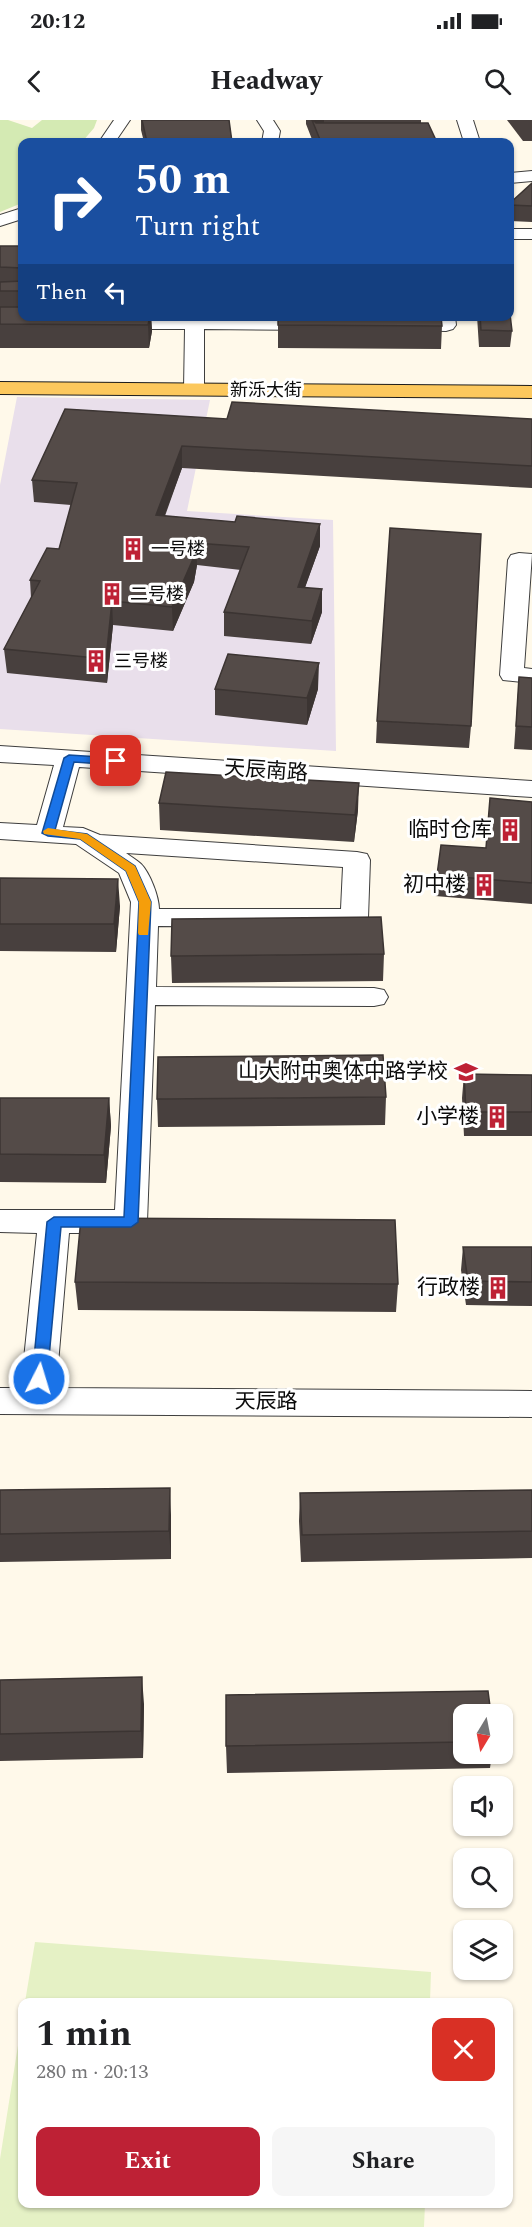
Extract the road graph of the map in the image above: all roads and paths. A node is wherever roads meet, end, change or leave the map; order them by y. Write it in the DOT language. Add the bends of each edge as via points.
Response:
graph roads {
  1 [pos="122,120"];
  2 [pos="265,120"];
  3 [pos="465,120"];
  4 [pos="111,138"];
  5 [pos="271,138"];
  6 [pos="471,138"];
  7 [pos="532,168"];
  8 [pos="514,169"];
  9 [pos="532,176"];
  10 [pos="514,178"];
  11 [pos="18,214"];
  12 [pos="0,221"];
  13 [pos="514,234"];
  14 [pos="532,234"];
  15 [pos="161,321"];
  16 [pos="195,321"];
  17 [pos="231,321"];
  18 [pos="446,321"];
  19 [pos="92,323"];
  20 [pos="339,324"];
  21 [pos="387,324"];
  22 [pos="0,388"];
  23 [pos="194,389"];
  24 [pos="532,392"];
  25 [pos="532,561"];
  26 [pos="532,676"];
  27 [pos="0,754"];
  28 [pos="69,758"];
  29 [pos="532,789"];
  30 [pos="0,831"];
  31 [pos="48,833"];
  32 [pos="93,843"];
  33 [pos="144,917"];
  34 [pos="141,996"];
  35 [pos="374,998"];
  36 [pos="0,1221"];
  37 [pos="54,1222"];
  38 [pos="0,1401"];
  39 [pos="37,1401"];
  40 [pos="532,1404"];
  1 -- 4 [label="street"];
  2 -- 5 [label="street" via="272,131"];
  3 -- 6 [label="street"];
  7 -- 8 [label="street"];
  9 -- 10 [label="street"];
  11 -- 12 [label="street"];
  13 -- 14 [label="street"];
  15 -- 19 [label="street"];
  16 -- 23 [label="street"];
  17 -- 20 [label="street"];
  18 -- 21 [label="street" via="446,325"];
  22 -- 23 [label="main road, 新泺大街"];
  23 -- 24 [label="main road, 新泺大街"];
  25 -- 26 [label="street" via="519,560 512,675"];
  27 -- 28 [label="street, 天辰南路"];
  28 -- 29 [label="street, 天辰南路"];
  28 -- 31 [label="street"];
  30 -- 31 [label="street"];
  31 -- 32 [label="street" via="83,836"];
  32 -- 33 [label="street" via="131,869 145,902"];
  32 -- 33 [label="street" via="357,860 354,918"];
  33 -- 34 [label="street"];
  34 -- 35 [label="street"];
  34 -- 37 [label="street" via="150,1067 143,1222"];
  36 -- 37 [label="street"];
  37 -- 39 [label="street"];
  38 -- 39 [label="street, 天辰路"];
  39 -- 40 [label="street, 天辰路"];
}
